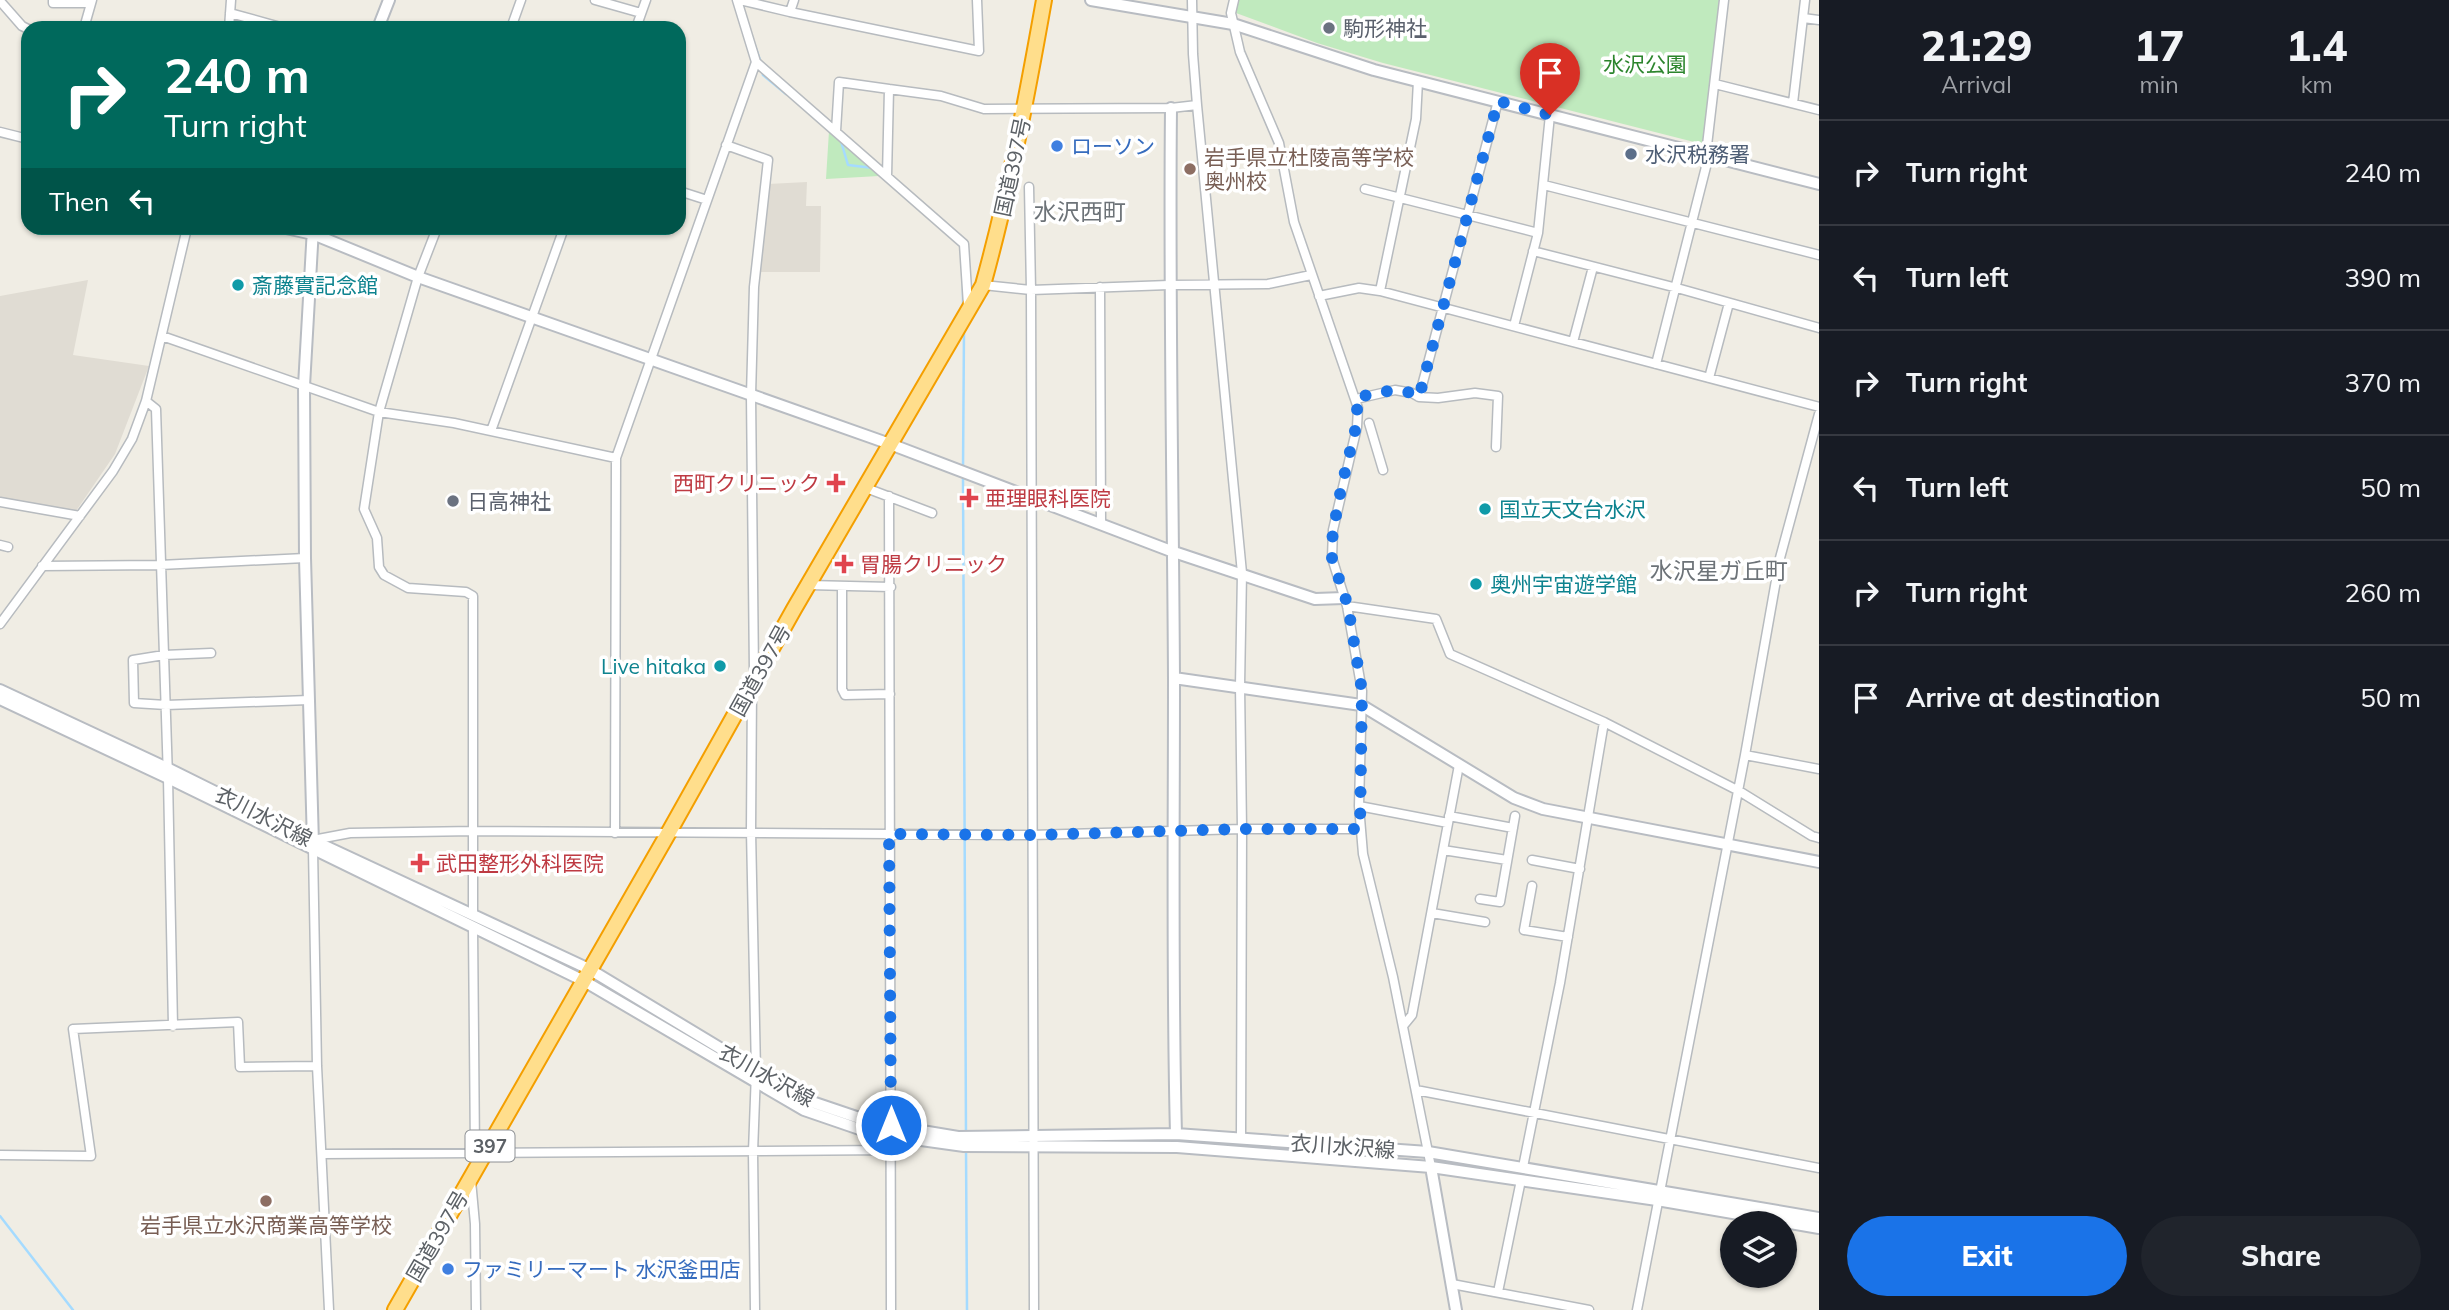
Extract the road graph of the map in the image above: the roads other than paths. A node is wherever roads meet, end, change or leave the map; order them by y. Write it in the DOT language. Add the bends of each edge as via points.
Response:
graph roads {
  1 [pos="54,0"];
  2 [pos="231,0"];
  3 [pos="388,0"];
  4 [pos="521,0"];
  5 [pos="595,0"];
  6 [pos="646,0"];
  7 [pos="738,0"];
  8 [pos="794,0"];
  9 [pos="977,0"];
  10 [pos="1044,0"];
  11 [pos="1091,0"];
  12 [pos="1192,0"];
  13 [pos="1234,0"];
  14 [pos="1724,0"];
  15 [pos="1805,0"];
  16 [pos="0,1"];
  17 [pos="92,2"];
  18 [pos="1123,3"];
  19 [pos="790,12"];
  20 [pos="230,13"];
  21 [pos="641,13"];
  22 [pos="1192,17"];
  23 [pos="1803,18"];
  24 [pos="1819,20"];
  25 [pos="86,21"];
  26 [pos="229,21"];
  27 [pos="259,21"];
  28 [pos="380,21"];
  29 [pos="514,21"];
  30 [pos="638,21"];
  31 [pos="1233,24"];
  32 [pos="21,25"];
  33 [pos="756,62"];
  34 [pos="1418,81"];
  35 [pos="1715,84"];
  36 [pos="889,89"];
  37 [pos="1498,101"];
  38 [pos="1793,103"];
  39 [pos="1196,105"];
  40 [pos="1024,108"];
  41 [pos="1171,108"];
  42 [pos="1819,110"];
  43 [pos="1550,115"];
  44 [pos="836,131"];
  45 [pos="0,132"];
  46 [pos="21,137"];
  47 [pos="726,145"];
  48 [pos="1707,155"];
  49 [pos="887,176"];
  50 [pos="1819,184"];
  51 [pos="1545,185"];
  52 [pos="1029,187"];
  53 [pos="1365,189"];
  54 [pos="686,193"];
  55 [pos="1399,199"];
  56 [pos="708,200"];
  57 [pos="1468,215"];
  58 [pos="1693,223"];
  59 [pos="1538,233"];
  60 [pos="185,235"];
  61 [pos="313,235"];
  62 [pos="322,235"];
  63 [pos="434,235"];
  64 [pos="562,235"];
  65 [pos="1533,251"];
  66 [pos="1819,255"];
  67 [pos="1592,267"];
  68 [pos="1311,275"];
  69 [pos="418,277"];
  70 [pos="983,285"];
  71 [pos="1169,285"];
  72 [pos="1213,285"];
  73 [pos="1100,287"];
  74 [pos="1677,288"];
  75 [pos="1031,290"];
  76 [pos="1380,291"];
  77 [pos="1319,296"];
  78 [pos="1729,303"];
  79 [pos="1442,308"];
  80 [pos="968,310"];
  81 [pos="533,316"];
  82 [pos="1514,326"];
  83 [pos="1819,328"];
  84 [pos="162,336"];
  85 [pos="1573,342"];
  86 [pos="650,358"];
  87 [pos="1656,365"];
  88 [pos="1709,379"];
  89 [pos="304,386"];
  90 [pos="751,395"];
  91 [pos="1419,397"];
  92 [pos="1356,398"];
  93 [pos="146,401"];
  94 [pos="1819,407"];
  95 [pos="379,412"];
  96 [pos="1819,414"];
  97 [pos="1369,423"];
  98 [pos="491,431"];
  99 [pos="890,444"];
  100 [pos="1496,447"];
  101 [pos="616,458"];
  102 [pos="1383,470"];
  103 [pos="866,488"];
  104 [pos="889,496"];
  105 [pos="1031,497"];
  106 [pos="0,502"];
  107 [pos="932,513"];
  108 [pos="80,516"];
  109 [pos="1101,524"];
  110 [pos="1171,551"];
  111 [pos="305,558"];
  112 [pos="160,565"];
  113 [pos="42,566"];
  114 [pos="1242,573"];
  115 [pos="808,585"];
  116 [pos="842,586"];
  117 [pos="891,587"];
  118 [pos="1346,602"];
  119 [pos="0,624"];
  120 [pos="211,653"];
  121 [pos="164,655"];
  122 [pos="1174,678"];
  123 [pos="753,682"];
  124 [pos="1240,686"];
  125 [pos="0,690"];
  126 [pos="890,694"];
  127 [pos="0,699"];
  128 [pos="309,700"];
  129 [pos="166,705"];
  130 [pos="1362,705"];
  131 [pos="1604,722"];
  132 [pos="1745,755"];
  133 [pos="1459,765"];
  134 [pos="1819,769"];
  135 [pos="168,773"];
  136 [pos="1738,791"];
  137 [pos="1359,806"];
  138 [pos="1515,816"];
  139 [pos="1589,818"];
  140 [pos="1449,820"];
  141 [pos="1513,828"];
  142 [pos="1242,829"];
  143 [pos="1360,829"];
  144 [pos="1173,830"];
  145 [pos="474,831"];
  146 [pos="751,831"];
  147 [pos="669,832"];
  148 [pos="615,833"];
  149 [pos="889,834"];
  150 [pos="1032,835"];
  151 [pos="1819,838"];
  152 [pos="1727,844"];
  153 [pos="313,845"];
  154 [pos="1443,850"];
  155 [pos="1507,860"];
  156 [pos="1532,860"];
  157 [pos="1819,862"];
  158 [pos="1580,869"];
  159 [pos="1532,886"];
  160 [pos="1480,899"];
  161 [pos="1432,913"];
  162 [pos="473,914"];
  163 [pos="1485,922"];
  164 [pos="473,927"];
  165 [pos="1567,937"];
  166 [pos="586,975"];
  167 [pos="173,1026"];
  168 [pos="1403,1026"];
  169 [pos="317,1066"];
  170 [pos="756,1077"];
  171 [pos="1416,1090"];
  172 [pos="1534,1114"];
  173 [pos="891,1130"];
  174 [pos="1176,1134"];
  175 [pos="1241,1138"];
  176 [pos="1671,1140"];
  177 [pos="1033,1141"];
  178 [pos="891,1150"];
  179 [pos="481,1152"];
  180 [pos="754,1152"];
  181 [pos="1428,1152"];
  182 [pos="322,1154"];
  183 [pos="0,1155"];
  184 [pos="1431,1167"];
  185 [pos="1523,1167"];
  186 [pos="1819,1168"];
  187 [pos="470,1178"];
  188 [pos="1521,1180"];
  189 [pos="1659,1196"];
  190 [pos="1819,1218"];
  191 [pos="1819,1228"];
  192 [pos="1452,1284"];
  193 [pos="1498,1292"];
  194 [pos="329,1310"];
  195 [pos="395,1310"];
  196 [pos="476,1310"];
  197 [pos="755,1310"];
  198 [pos="891,1310"];
  199 [pos="1034,1310"];
  200 [pos="1456,1310"];
  201 [pos="1589,1310"];
  202 [pos="1637,1310"];
  1 -- 17 [label="street"];
  2 -- 20 [label="street"];
  3 -- 28 [label="street"];
  4 -- 29 [label="street"];
  5 -- 21 [label="street"];
  6 -- 21 [label="street"];
  7 -- 19 [label="street"];
  7 -- 33 [label="street"];
  8 -- 19 [label="street"];
  9 -- 19 [label="street" via="979,51"];
  10 -- 40 [label="highway, 国道397号 / 397"];
  11 -- 18 [label="street"];
  12 -- 22 [label="street"];
  13 -- 31 [label="street"];
  14 -- 35 [label="street"];
  15 -- 23 [label="street"];
  16 -- 32 [label="street"];
  17 -- 25 [label="street"];
  18 -- 22 [label="street"];
  20 -- 26 [label="street"];
  20 -- 27 [label="street"];
  21 -- 30 [label="street"];
  22 -- 31 [label="street"];
  22 -- 39 [label="street"];
  23 -- 24 [label="street"];
  23 -- 38 [label="street"];
  31 -- 34 [label="street"];
  31 -- 68 [label="street" via="1249,77 1279,143 1294,222"];
  33 -- 44 [label="street"];
  33 -- 47 [label="street"];
  34 -- 37 [label="street"];
  34 -- 55 [label="street" via="1416,119"];
  35 -- 38 [label="street"];
  35 -- 48 [label="street"];
  36 -- 40 [label="street" via="942,96 984,109"];
  36 -- 44 [label="street" via="839,82"];
  36 -- 49 [label="street"];
  37 -- 43 [label="street"];
  37 -- 57 [label="street"];
  38 -- 42 [label="street"];
  39 -- 41 [label="street"];
  39 -- 72 [label="street"];
  40 -- 41 [label="street"];
  40 -- 70 [label="highway, 国道397号 / 397"];
  41 -- 71 [label="street"];
  43 -- 48 [label="street"];
  43 -- 51 [label="street"];
  44 -- 49 [label="street"];
  45 -- 46 [label="street"];
  47 -- 56 [label="street"];
  47 -- 90 [label="street" via="768,160 754,287"];
  48 -- 50 [label="street"];
  48 -- 58 [label="street"];
  49 -- 80 [label="street" via="964,244"];
  51 -- 58 [label="street"];
  51 -- 59 [label="street"];
  52 -- 75 [label="street"];
  53 -- 55 [label="street"];
  54 -- 56 [label="street"];
  55 -- 57 [label="street"];
  55 -- 76 [label="street"];
  56 -- 86 [label="street"];
  57 -- 59 [label="street"];
  57 -- 79 [label="street"];
  58 -- 66 [label="street"];
  58 -- 74 [label="street"];
  59 -- 65 [label="street"];
  60 -- 84 [label="street"];
  61 -- 89 [label="street"];
  62 -- 69 [label="street"];
  63 -- 69 [label="street"];
  64 -- 81 [label="street"];
  65 -- 67 [label="street"];
  65 -- 82 [label="street"];
  67 -- 74 [label="street"];
  67 -- 85 [label="street"];
  68 -- 72 [label="street" via="1268,284"];
  68 -- 77 [label="street"];
  69 -- 81 [label="street"];
  69 -- 95 [label="street"];
  70 -- 75 [label="street"];
  70 -- 80 [label="highway, 国道397号 / 397"];
  71 -- 72 [label="street"];
  71 -- 73 [label="street"];
  71 -- 110 [label="street"];
  72 -- 114 [label="street"];
  73 -- 75 [label="street"];
  73 -- 109 [label="street"];
  74 -- 78 [label="street"];
  74 -- 87 [label="street"];
  75 -- 105 [label="street"];
  76 -- 77 [label="street" via="1359,288"];
  76 -- 79 [label="street"];
  77 -- 92 [label="street"];
  78 -- 83 [label="street"];
  78 -- 88 [label="street"];
  79 -- 82 [label="street"];
  79 -- 91 [label="street"];
  80 -- 99 [label="highway, 国道397号 / 397"];
  81 -- 86 [label="street"];
  81 -- 98 [label="street"];
  82 -- 85 [label="street"];
  84 -- 89 [label="street"];
  84 -- 93 [label="street"];
  85 -- 87 [label="street"];
  86 -- 90 [label="street"];
  86 -- 101 [label="street"];
  87 -- 88 [label="street"];
  88 -- 94 [label="street"];
  89 -- 95 [label="street"];
  89 -- 111 [label="street"];
  90 -- 99 [label="street"];
  90 -- 123 [label="street"];
  91 -- 92 [label="street" via="1395,390"];
  91 -- 100 [label="street" via="1498,396"];
  92 -- 118 [label="street" via="1357,427 1331,547"];
  93 -- 108 [label="street" via="132,439"];
  93 -- 112 [label="street" via="156,409"];
  95 -- 98 [label="street"];
  95 -- 145 [label="street" via="364,499 377,538 379,568 393,582 408,588 473,596"];
  96 -- 132 [label="street" via="1780,558"];
  97 -- 102 [label="street"];
  98 -- 101 [label="street"];
  99 -- 103 [label="highway, 国道397号 / 397"];
  99 -- 105 [label="street"];
  101 -- 148 [label="street"];
  103 -- 104 [label="street"];
  103 -- 115 [label="highway, 国道397号 / 397"];
  104 -- 107 [label="street"];
  104 -- 117 [label="street"];
  105 -- 109 [label="street"];
  105 -- 150 [label="street"];
  106 -- 108 [label="street"];
  108 -- 113 [label="street"];
  109 -- 110 [label="street"];
  110 -- 114 [label="street"];
  110 -- 122 [label="street"];
  111 -- 112 [label="street"];
  111 -- 128 [label="street"];
  112 -- 113 [label="street"];
  112 -- 121 [label="street"];
  113 -- 119 [label="street"];
  114 -- 118 [label="street" via="1315,599"];
  114 -- 124 [label="street"];
  115 -- 116 [label="street"];
  115 -- 123 [label="highway, 国道397号 / 397"];
  116 -- 117 [label="street"];
  116 -- 126 [label="street" via="842,689 845,695"];
  117 -- 126 [label="street"];
  118 -- 130 [label="street"];
  118 -- 131 [label="street" via="1436,619 1450,654"];
  120 -- 121 [label="street"];
  121 -- 129 [label="street"];
  121 -- 129 [label="street" via="133,660 135,703"];
  122 -- 124 [label="street"];
  122 -- 144 [label="street"];
  123 -- 146 [label="street"];
  123 -- 147 [label="highway, 国道397号 / 397"];
  124 -- 130 [label="street"];
  124 -- 142 [label="street"];
  125 -- 135 [label="street, 衣川水沢線"];
  126 -- 149 [label="street"];
  127 -- 135 [label="street, 衣川水沢線"];
  128 -- 129 [label="street"];
  128 -- 153 [label="street"];
  129 -- 135 [label="street"];
  130 -- 133 [label="street"];
  130 -- 137 [label="street"];
  131 -- 136 [label="street"];
  131 -- 139 [label="street"];
  132 -- 134 [label="street"];
  132 -- 136 [label="street"];
  133 -- 139 [label="street" via="1527,804"];
  133 -- 140 [label="street"];
  135 -- 153 [label="street, 衣川水沢線"];
  135 -- 167 [label="street"];
  136 -- 151 [label="street"];
  136 -- 152 [label="street"];
  137 -- 140 [label="street"];
  137 -- 143 [label="street"];
  138 -- 141 [label="street"];
  139 -- 152 [label="street"];
  139 -- 158 [label="street"];
  140 -- 141 [label="street"];
  140 -- 154 [label="street"];
  141 -- 155 [label="street"];
  142 -- 143 [label="street"];
  142 -- 144 [label="street"];
  142 -- 175 [label="street"];
  143 -- 168 [label="street"];
  144 -- 150 [label="street"];
  144 -- 174 [label="street"];
  145 -- 148 [label="street"];
  145 -- 153 [label="street" via="350,833"];
  145 -- 162 [label="street"];
  146 -- 147 [label="street"];
  146 -- 149 [label="street"];
  146 -- 170 [label="street"];
  147 -- 148 [label="street"];
  147 -- 166 [label="highway, 国道397号 / 397"];
  149 -- 150 [label="street"];
  149 -- 173 [label="street"];
  150 -- 177 [label="street"];
  152 -- 157 [label="street"];
  152 -- 176 [label="street"];
  153 -- 162 [label="street, 衣川水沢線"];
  153 -- 164 [label="street, 衣川水沢線"];
  153 -- 169 [label="street"];
  154 -- 155 [label="street"];
  154 -- 161 [label="street"];
  155 -- 160 [label="street" via="1500,902"];
  156 -- 158 [label="street"];
  158 -- 165 [label="street"];
  159 -- 165 [label="street" via="1524,930"];
  161 -- 163 [label="street"];
  161 -- 168 [label="street" via="1412,1015"];
  162 -- 166 [label="street, 衣川水沢線"];
  164 -- 166 [label="street, 衣川水沢線"];
  164 -- 179 [label="street"];
  165 -- 172 [label="street"];
  166 -- 170 [label="street, 衣川水沢線"];
  166 -- 179 [label="highway, 国道397号 / 397"];
  167 -- 169 [label="street" via="238,1022 240,1067"];
  167 -- 183 [label="street" via="73,1029 91,1156"];
  168 -- 171 [label="street"];
  169 -- 182 [label="street"];
  170 -- 173 [label="street, 衣川水沢線" via="804,1110 871,1133"];
  170 -- 180 [label="street"];
  171 -- 172 [label="street"];
  171 -- 181 [label="street"];
  172 -- 176 [label="street"];
  172 -- 185 [label="street"];
  173 -- 177 [label="street, 衣川水沢線" via="964,1146"];
  173 -- 178 [label="street"];
  174 -- 175 [label="street, 衣川水沢線"];
  174 -- 177 [label="street, 衣川水沢線"];
  175 -- 181 [label="street, 衣川水沢線"];
  176 -- 186 [label="street"];
  176 -- 189 [label="street"];
  177 -- 184 [label="street, 衣川水沢線"];
  177 -- 199 [label="street"];
  178 -- 180 [label="street"];
  178 -- 198 [label="street"];
  179 -- 180 [label="street"];
  179 -- 182 [label="street"];
  179 -- 187 [label="highway, 国道397号 / 397"];
  180 -- 197 [label="street"];
  181 -- 184 [label="street"];
  181 -- 185 [label="street, 衣川水沢線"];
  182 -- 194 [label="street"];
  184 -- 188 [label="street, 衣川水沢線"];
  184 -- 192 [label="street"];
  185 -- 189 [label="street, 衣川水沢線"];
  187 -- 195 [label="highway, 国道397号 / 397"];
  187 -- 196 [label="street"];
  188 -- 189 [label="street, 衣川水沢線"];
  188 -- 193 [label="street"];
  189 -- 190 [label="street, 衣川水沢線"];
  189 -- 191 [label="street, 衣川水沢線"];
  189 -- 202 [label="street"];
  192 -- 193 [label="street"];
  192 -- 200 [label="street"];
  193 -- 201 [label="street"];
}
